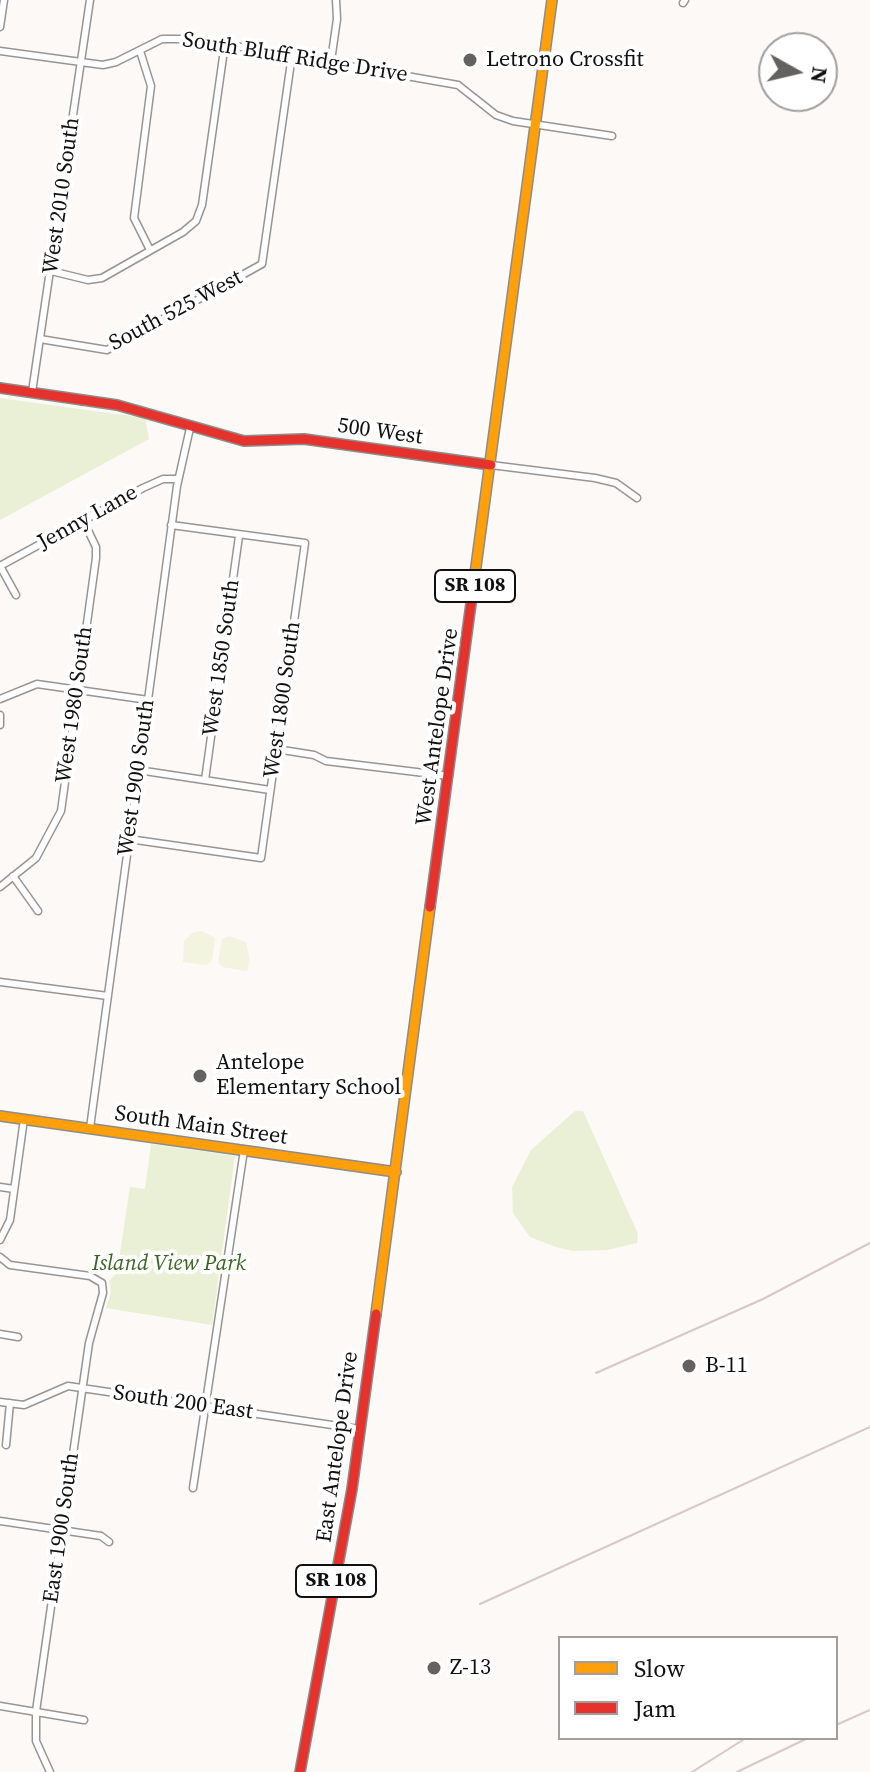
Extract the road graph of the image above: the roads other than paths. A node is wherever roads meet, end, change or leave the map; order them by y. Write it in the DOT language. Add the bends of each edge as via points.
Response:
graph roads {
  1 [pos="4,0"];
  2 [pos="90,0"];
  3 [pos="336,0"];
  4 [pos="552,0"];
  5 [pos="0,27"];
  6 [pos="225,43"];
  7 [pos="0,51"];
  8 [pos="140,51"];
  9 [pos="292,55"];
  10 [pos="331,61"];
  11 [pos="81,62"];
  12 [pos="536,125"];
  13 [pos="612,136"];
  14 [pos="150,250"];
  15 [pos="51,271"];
  16 [pos="40,339"];
  17 [pos="0,388"];
  18 [pos="32,392"];
  19 [pos="190,428"];
  20 [pos="491,465"];
  21 [pos="178,479"];
  22 [pos="637,498"];
  23 [pos="83,520"];
  24 [pos="171,525"];
  25 [pos="239,536"];
  26 [pos="0,566"];
  27 [pos="16,595"];
  28 [pos="78,689"];
  29 [pos="0,699"];
  30 [pos="148,700"];
  31 [pos="0,715"];
  32 [pos="0,725"];
  33 [pos="276,749"];
  34 [pos="138,770"];
  35 [pos="450,777"];
  36 [pos="205,780"];
  37 [pos="270,790"];
  38 [pos="129,839"];
  39 [pos="13,876"];
  40 [pos="0,887"];
  41 [pos="38,911"];
  42 [pos="0,982"];
  43 [pos="108,996"];
  44 [pos="0,1116"];
  45 [pos="24,1119"];
  46 [pos="90,1128"];
  47 [pos="244,1150"];
  48 [pos="396,1172"];
  49 [pos="0,1187"];
  50 [pos="14,1189"];
  51 [pos="0,1240"];
  52 [pos="0,1257"];
  53 [pos="0,1334"];
  54 [pos="18,1337"];
  55 [pos="83,1388"];
  56 [pos="0,1402"];
  57 [pos="10,1403"];
  58 [pos="205,1406"];
  59 [pos="359,1429"];
  60 [pos="6,1445"];
  61 [pos="193,1488"];
  62 [pos="0,1521"];
  63 [pos="62,1530"];
  64 [pos="109,1542"];
  65 [pos="0,1706"];
  66 [pos="36,1711"];
  67 [pos="84,1720"];
  68 [pos="50,1772"];
  69 [pos="300,1772"];
  1 -- 5 [label="street"];
  2 -- 11 [label="street, West 2010 South"];
  3 -- 10 [label="street"];
  4 -- 12 [label="main road, West Antelope Drive / SR 108"];
  6 -- 8 [label="street, South Bluff Ridge Drive" via="177,37"];
  6 -- 9 [label="street, South Bluff Ridge Drive"];
  6 -- 14 [label="street" via="202,205 196,221"];
  7 -- 11 [label="street, South Bluff Ridge Drive"];
  8 -- 11 [label="street, South Bluff Ridge Drive" via="116,62"];
  8 -- 14 [label="street" via="151,86 134,218"];
  9 -- 10 [label="street, South Bluff Ridge Drive"];
  9 -- 16 [label="street, South 525 West" via="262,264 116,347 98,350"];
  10 -- 12 [label="street, South Bluff Ridge Drive" via="458,85 496,115"];
  11 -- 15 [label="street, West 2010 South"];
  12 -- 13 [label="street, South Bluff Ridge Drive"];
  12 -- 20 [label="main road, West Antelope Drive / SR 108"];
  14 -- 15 [label="street" via="96,279"];
  15 -- 16 [label="street, West 2010 South"];
  16 -- 18 [label="street, West 2010 South"];
  17 -- 18 [label="main road, 500 West"];
  18 -- 19 [label="main road, 500 West" via="117,405"];
  19 -- 20 [label="main road, 500 West" via="244,441 304,439"];
  19 -- 21 [label="street, West 1900 South"];
  20 -- 22 [label="street, 500 West" via="595,478 616,483"];
  20 -- 35 [label="main road, West Antelope Drive / SR 108"];
  21 -- 23 [label="street, Jenny Lane" via="163,479"];
  21 -- 24 [label="street, West 1900 South"];
  23 -- 26 [label="street, Jenny Lane"];
  23 -- 28 [label="street, West 1980 South" via="96,558"];
  24 -- 25 [label="street"];
  24 -- 30 [label="street, West 1900 South"];
  25 -- 33 [label="street, West 1800 South" via="305,543"];
  25 -- 36 [label="street, West 1850 South"];
  26 -- 27 [label="street"];
  28 -- 29 [label="street" via="37,684"];
  28 -- 30 [label="street"];
  28 -- 39 [label="street, West 1980 South" via="61,811 36,858"];
  30 -- 34 [label="street, West 1900 South"];
  31 -- 32 [label="street"];
  33 -- 35 [label="street"];
  33 -- 37 [label="street, West 1800 South"];
  34 -- 36 [label="street"];
  34 -- 38 [label="street, West 1900 South"];
  35 -- 48 [label="main road, West Antelope Drive / SR 108"];
  36 -- 37 [label="street"];
  37 -- 38 [label="street, West 1800 South" via="261,858"];
  38 -- 43 [label="street, West 1900 South"];
  39 -- 40 [label="street, West 1980 South"];
  39 -- 41 [label="street"];
  42 -- 43 [label="street"];
  43 -- 46 [label="street, West 1900 South"];
  44 -- 45 [label="main road, South Main Street"];
  45 -- 46 [label="main road, South Main Street"];
  45 -- 50 [label="street"];
  46 -- 47 [label="main road, South Main Street"];
  47 -- 48 [label="main road, South Main Street"];
  47 -- 58 [label="street"];
  48 -- 59 [label="main road, East Antelope Drive / SR 108"];
  49 -- 50 [label="street"];
  50 -- 51 [label="street" via="10,1220"];
  52 -- 55 [label="street, East 1900 South" via="10,1265 90,1276 102,1283"];
  53 -- 54 [label="street"];
  55 -- 57 [label="street, South 200 East" via="68,1386 37,1402"];
  55 -- 58 [label="street, South 200 East"];
  55 -- 63 [label="street, East 1900 South"];
  56 -- 57 [label="street, South 200 East"];
  57 -- 60 [label="street"];
  58 -- 59 [label="street, South 200 East"];
  58 -- 61 [label="street"];
  59 -- 69 [label="main road, East Antelope Drive / SR 108"];
  62 -- 63 [label="street"];
  63 -- 64 [label="street"];
  63 -- 66 [label="street, East 1900 South"];
  65 -- 66 [label="street"];
  66 -- 67 [label="street"];
  66 -- 68 [label="street, East 1900 South" via="36,1741"];
}
